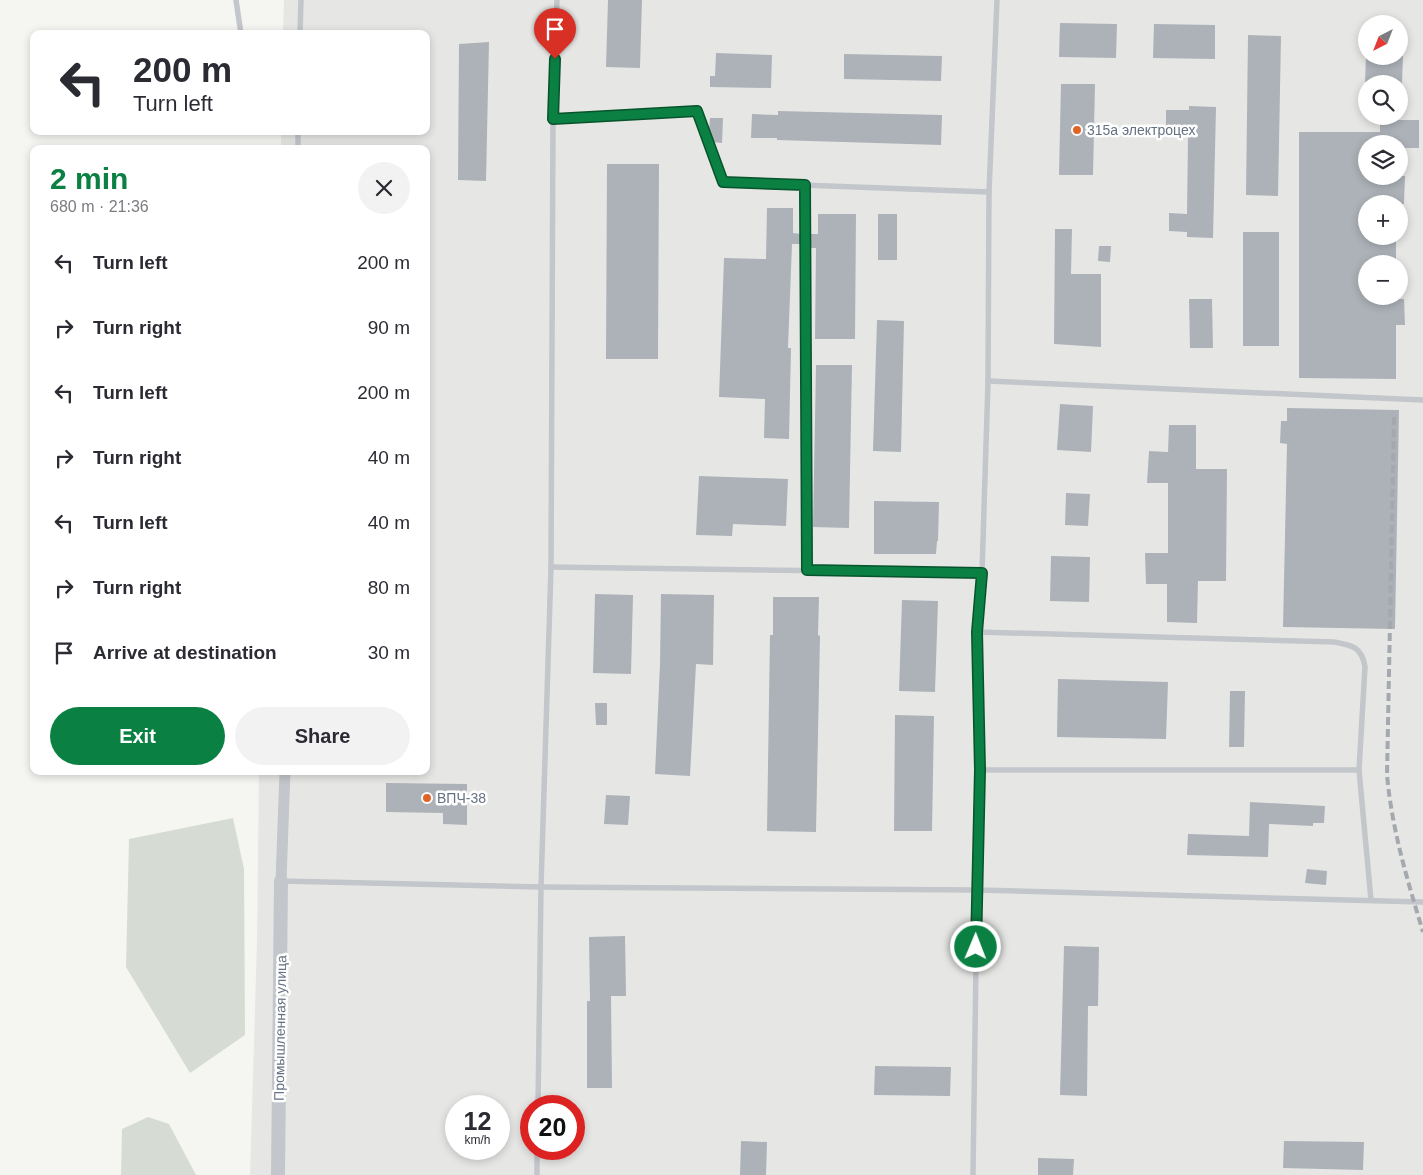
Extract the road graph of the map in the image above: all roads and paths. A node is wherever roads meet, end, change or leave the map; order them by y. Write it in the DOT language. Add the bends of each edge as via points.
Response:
graph roads {
  1 [pos="236,0"];
  2 [pos="301,0"];
  3 [pos="557,0"];
  4 [pos="997,0"];
  5 [pos="240,30"];
  6 [pos="300,30"];
  7 [pos="553,119"];
  8 [pos="805,185"];
  9 [pos="989,192"];
  10 [pos="988,381"];
  11 [pos="1423,400"];
  12 [pos="551,566"];
  13 [pos="807,570"];
  14 [pos="982,573"];
  15 [pos="977,632"];
  16 [pos="980,770"];
  17 [pos="1359,770"];
  18 [pos="285,775"];
  19 [pos="282,881"];
  20 [pos="541,887"];
  21 [pos="977,890"];
  22 [pos="1371,900"];
  23 [pos="1423,902"];
  24 [pos="538,1095"];
  25 [pos="537,1160"];
  26 [pos="278,1175"];
  27 [pos="537,1175"];
  28 [pos="973,1175"];
  1 -- 5 [label="lane"];
  2 -- 6 [label="lane"];
  3 -- 7 [label="lane"];
  4 -- 9 [label="lane"];
  7 -- 8 [label="lane" via="697,111 723,182"];
  7 -- 12 [label="lane"];
  8 -- 9 [label="lane"];
  8 -- 13 [label="lane"];
  9 -- 10 [label="lane"];
  10 -- 11 [label="lane"];
  10 -- 14 [label="lane"];
  12 -- 13 [label="lane"];
  12 -- 20 [label="lane"];
  13 -- 14 [label="lane"];
  14 -- 15 [label="lane"];
  15 -- 16 [label="lane"];
  15 -- 17 [label="lane" via="1347,644 1358,649 1365,667"];
  16 -- 17 [label="lane"];
  16 -- 21 [label="lane"];
  17 -- 22 [label="lane"];
  18 -- 19 [label="street"];
  19 -- 20 [label="lane"];
  19 -- 26 [label="street, Промышленная улица"];
  20 -- 21 [label="lane"];
  20 -- 24 [label="lane"];
  21 -- 22 [label="lane"];
  21 -- 28 [label="lane"];
  22 -- 23 [label="lane"];
  25 -- 27 [label="lane"];
}
